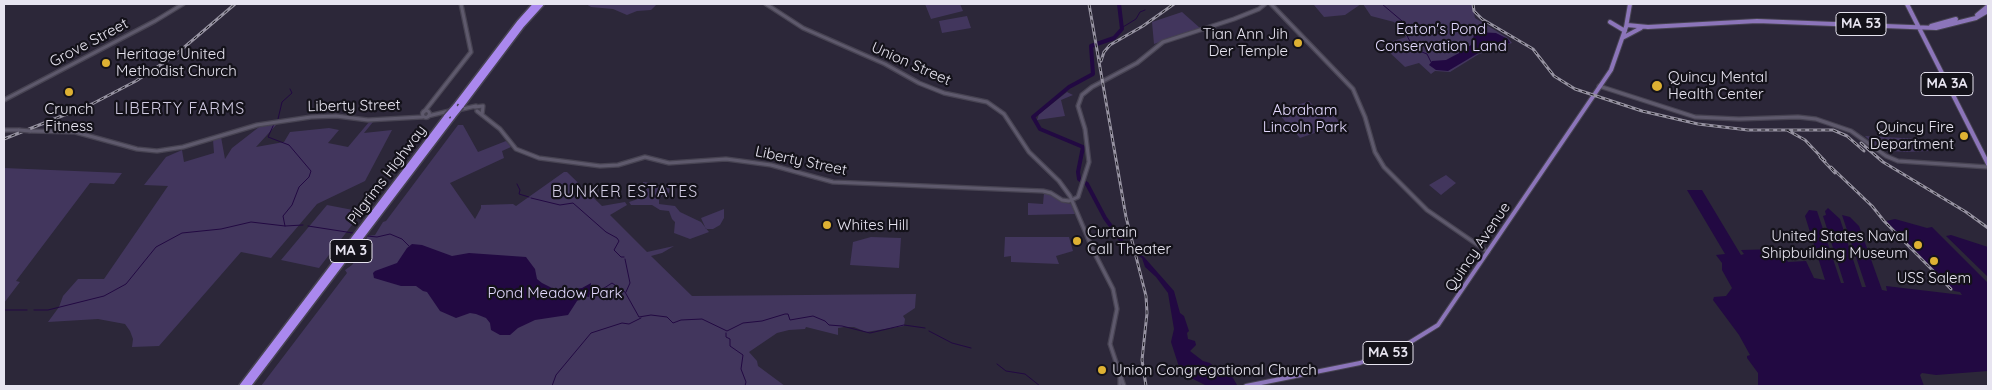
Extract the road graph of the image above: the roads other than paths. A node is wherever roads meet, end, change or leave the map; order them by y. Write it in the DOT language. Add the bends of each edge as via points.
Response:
graph roads {
  1 [pos="183,4"];
  2 [pos="461,4"];
  3 [pos="536,4"];
  4 [pos="541,4"];
  5 [pos="766,4"];
  6 [pos="1265,4"];
  7 [pos="1271,4"];
  8 [pos="1630,4"];
  9 [pos="1907,4"];
  10 [pos="1988,6"];
  11 [pos="1979,8"];
  12 [pos="1986,10"];
  13 [pos="1629,15"];
  14 [pos="1610,22"];
  15 [pos="1626,27"];
  16 [pos="1644,27"];
  17 [pos="1919,27"];
  18 [pos="1622,39"];
  19 [pos="1599,86"];
  20 [pos="4,100"];
  21 [pos="432,103"];
  22 [pos="460,107"];
  23 [pos="476,109"];
  24 [pos="429,113"];
  25 [pos="423,114"];
  26 [pos="450,116"];
  27 [pos="482,116"];
  28 [pos="4,130"];
  29 [pos="1988,166"];
  30 [pos="1072,200"];
  31 [pos="1488,252"];
  32 [pos="1120,372"];
  33 [pos="242,386"];
  34 [pos="248,386"];
  35 [pos="1120,386"];
  36 [pos="1246,386"];
  1 -- 20 [label="main road, Grove Street"];
  2 -- 21 [label="main road" via="471,51"];
  3 -- 22 [label="highway, Pilgrims Highway / MA 3" via="517,25"];
  4 -- 22 [label="highway, Pilgrims Highway / MA 3"];
  5 -- 30 [label="main road, Union Street" via="803,28 882,63 922,85 996,107 1006,115 1029,152 1061,182"];
  6 -- 30 [label="main road" via="1236,18 1163,42 1137,63 1083,94 1078,106 1089,157 1078,197"];
  7 -- 31 [label="main road" via="1353,89 1382,165 1427,210"];
  8 -- 13 [label="main road, Quincy Avenue"];
  9 -- 17 [label="main road"];
  10 -- 12 [label="main road"];
  11 -- 12 [label="main road"];
  12 -- 17 [label="main road" via="1974,19 1936,28"];
  13 -- 15 [label="main road, Quincy Avenue"];
  13 -- 16 [label="main road" via="1633,23"];
  14 -- 15 [label="main road"];
  15 -- 16 [label="main road"];
  15 -- 18 [label="main road, Quincy Avenue / MA 53"];
  16 -- 17 [label="main road, MA 53" via="1754,20"];
  16 -- 18 [label="main road, MA 53"];
  17 -- 29 [label="main road, MA 3A"];
  18 -- 19 [label="main road, Quincy Avenue / MA 53" via="1613,67"];
  19 -- 29 [label="main road" via="1692,116 1816,119 1851,131 1898,161"];
  19 -- 31 [label="main road, Quincy Avenue / MA 53"];
  21 -- 24 [label="main road"];
  21 -- 25 [label="main road"];
  22 -- 23 [label="main road"];
  22 -- 24 [label="main road"];
  22 -- 26 [label="highway, Pilgrims Highway / MA 3, bridge"];
  23 -- 27 [label="main road, Liberty Street"];
  23 -- 27 [label="main road" via="483,106"];
  24 -- 25 [label="main road, Liberty Street"];
  25 -- 28 [label="main road, Liberty Street, bridge" via="368,120 324,116 268,123 183,148 158,151 137,149 73,132"];
  26 -- 33 [label="highway, Pilgrims Highway / MA 3"];
  26 -- 34 [label="highway, Pilgrims Highway / MA 3"];
  27 -- 30 [label="main road, Liberty Street" via="500,129 515,148 528,155 592,166 614,165 645,157 669,163 726,159 768,164 833,182 1045,191 1063,201"];
  30 -- 32 [label="main road, Union Street" via="1116,297 1117,311 1110,342"];
  31 -- 36 [label="main road, Quincy Avenue / MA 53" via="1439,324 1408,344 1354,365"];
  32 -- 35 [label="main road"];
  32 -- 35 [label="main road, Union Street"];
}
